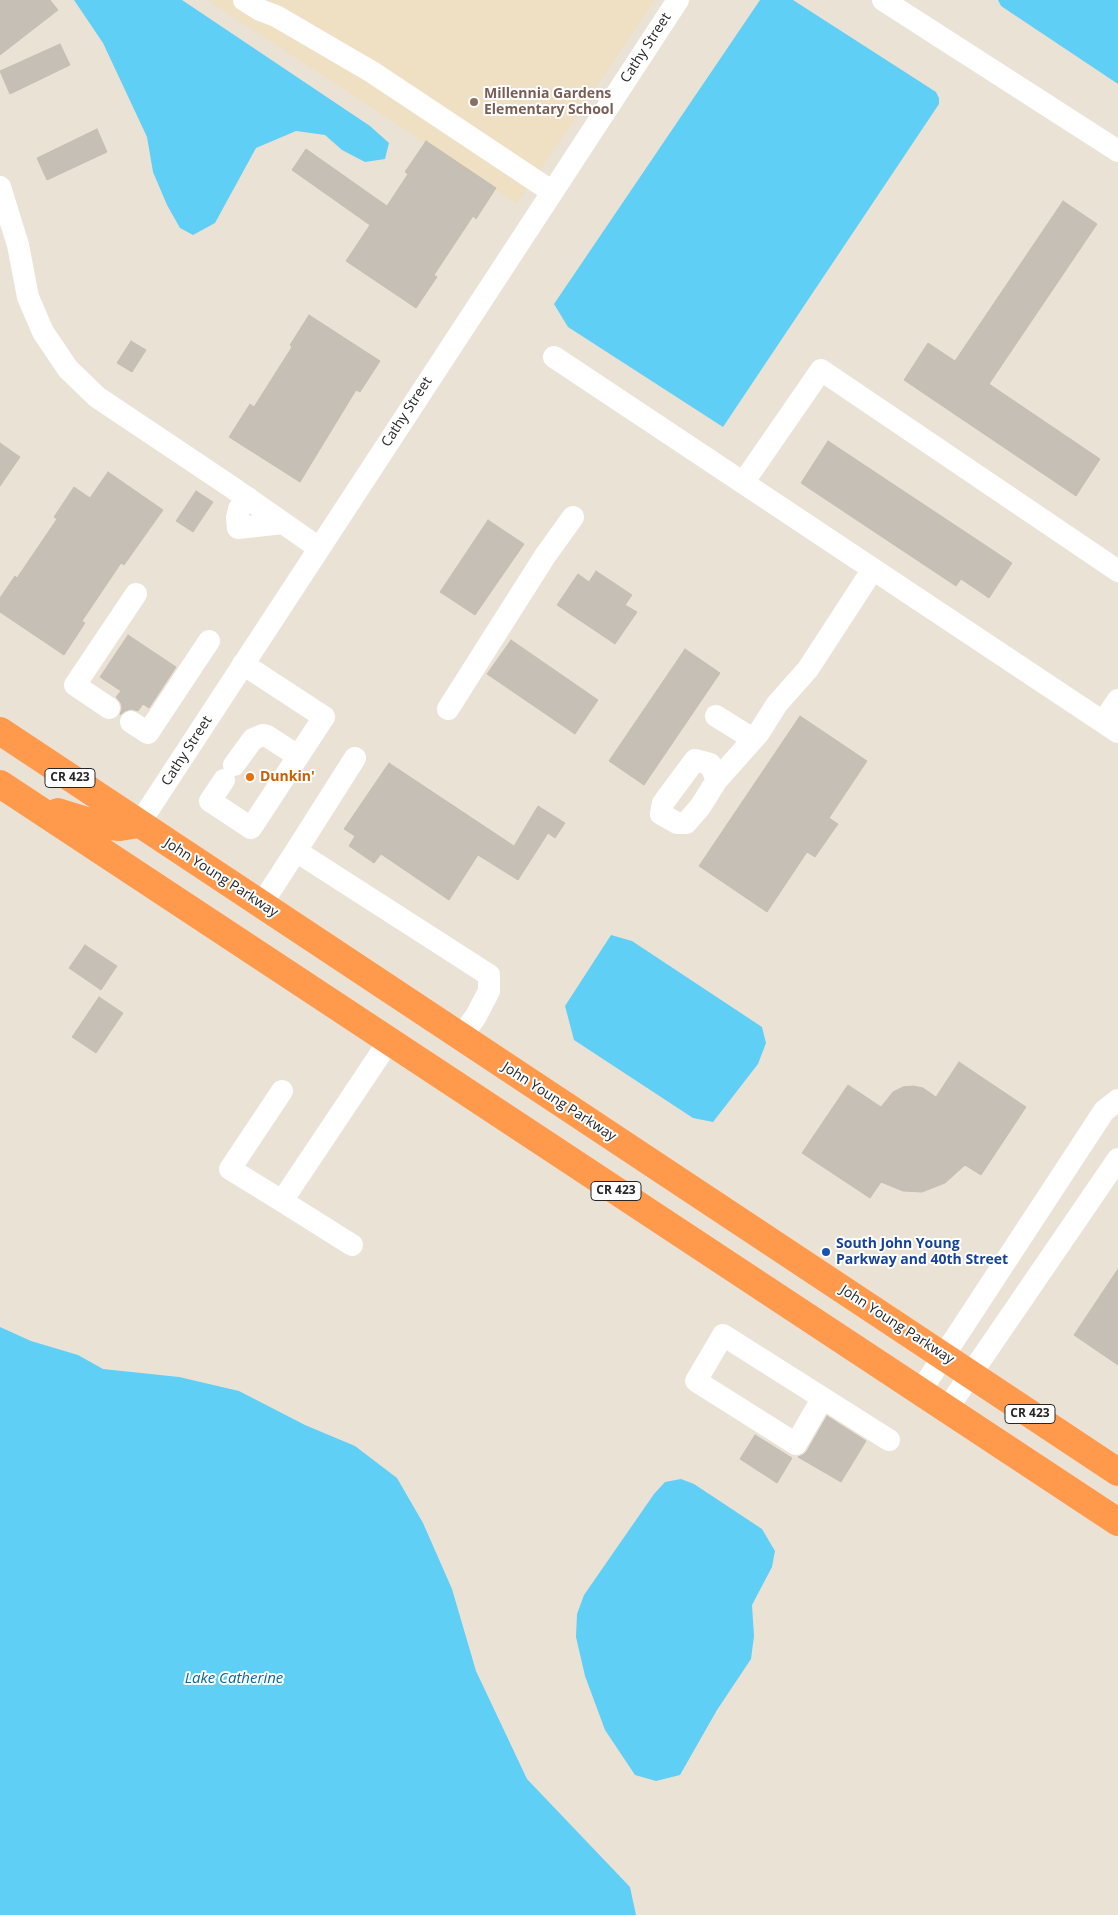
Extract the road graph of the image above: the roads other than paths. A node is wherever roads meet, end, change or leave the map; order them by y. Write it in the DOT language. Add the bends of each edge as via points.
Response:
graph roads {
  1 [pos="244,0"];
  2 [pos="678,0"];
  3 [pos="883,0"];
  4 [pos="269,8"];
  5 [pos="1118,151"];
  6 [pos="0,187"];
  7 [pos="551,191"];
  8 [pos="554,357"];
  9 [pos="744,483"];
  10 [pos="248,498"];
  11 [pos="573,517"];
  12 [pos="283,523"];
  13 [pos="318,548"];
  14 [pos="873,569"];
  15 [pos="1118,571"];
  16 [pos="136,594"];
  17 [pos="208,642"];
  18 [pos="243,664"];
  19 [pos="1118,700"];
  20 [pos="109,708"];
  21 [pos="448,709"];
  22 [pos="716,716"];
  23 [pos="131,722"];
  24 [pos="1111,727"];
  25 [pos="0,731"];
  26 [pos="753,739"];
  27 [pos="298,756"];
  28 [pos="355,758"];
  29 [pos="718,780"];
  30 [pos="7,789"];
  31 [pos="139,824"];
  32 [pos="296,851"];
  33 [pos="261,905"];
  34 [pos="462,1037"];
  35 [pos="388,1041"];
  36 [pos="282,1091"];
  37 [pos="1113,1110"];
  38 [pos="1118,1159"];
  39 [pos="282,1201"];
  40 [pos="352,1245"];
  41 [pos="943,1356"];
  42 [pos="972,1374"];
  43 [pos="920,1392"];
  44 [pos="822,1399"];
  45 [pos="947,1409"];
  46 [pos="889,1440"];
  47 [pos="1118,1472"];
  48 [pos="1118,1522"];
  1 -- 4 [label="street" via="260,10"];
  2 -- 7 [label="street, Cathy Street"];
  3 -- 5 [label="street"];
  4 -- 7 [label="street"];
  6 -- 10 [label="street" via="18,245 28,297 43,332 68,369 97,397"];
  7 -- 13 [label="street, Cathy Street"];
  8 -- 9 [label="street"];
  9 -- 14 [label="street"];
  9 -- 15 [label="street" via="821,370"];
  10 -- 12 [label="street"];
  10 -- 12 [label="street" via="239,509 238,528"];
  11 -- 21 [label="street"];
  12 -- 13 [label="street"];
  13 -- 18 [label="street, Cathy Street"];
  14 -- 24 [label="street"];
  14 -- 26 [label="street" via="808,669 776,704"];
  16 -- 20 [label="street" via="75,685"];
  17 -- 23 [label="street" via="148,733"];
  18 -- 27 [label="street" via="324,717"];
  18 -- 31 [label="street, Cathy Street"];
  19 -- 24 [label="street"];
  22 -- 26 [label="street"];
  25 -- 31 [label="highway, John Young Parkway / CR 423"];
  26 -- 29 [label="street"];
  27 -- 27 [label="street" via="251,828 210,801 253,740 263,734"];
  28 -- 32 [label="street"];
  30 -- 31 [label="highway" via="61,813 100,825"];
  30 -- 35 [label="highway, CR 423"];
  31 -- 33 [label="highway, John Young Parkway / CR 423"];
  32 -- 33 [label="street"];
  32 -- 34 [label="street" via="489,975 489,991"];
  33 -- 34 [label="highway, John Young Parkway / CR 423"];
  34 -- 41 [label="highway, John Young Parkway / CR 423"];
  35 -- 39 [label="street"];
  35 -- 43 [label="highway, CR 423"];
  36 -- 39 [label="street" via="230,1169"];
  37 -- 41 [label="street"];
  38 -- 42 [label="street"];
  39 -- 40 [label="street"];
  41 -- 42 [label="highway, John Young Parkway / CR 423"];
  41 -- 43 [label="street"];
  42 -- 45 [label="street"];
  42 -- 47 [label="highway, John Young Parkway / CR 423"];
  43 -- 45 [label="highway, CR 423"];
  44 -- 44 [label="street" via="723,1335 696,1381 796,1444"];
  44 -- 46 [label="street"];
  45 -- 48 [label="highway, CR 423"];
}
